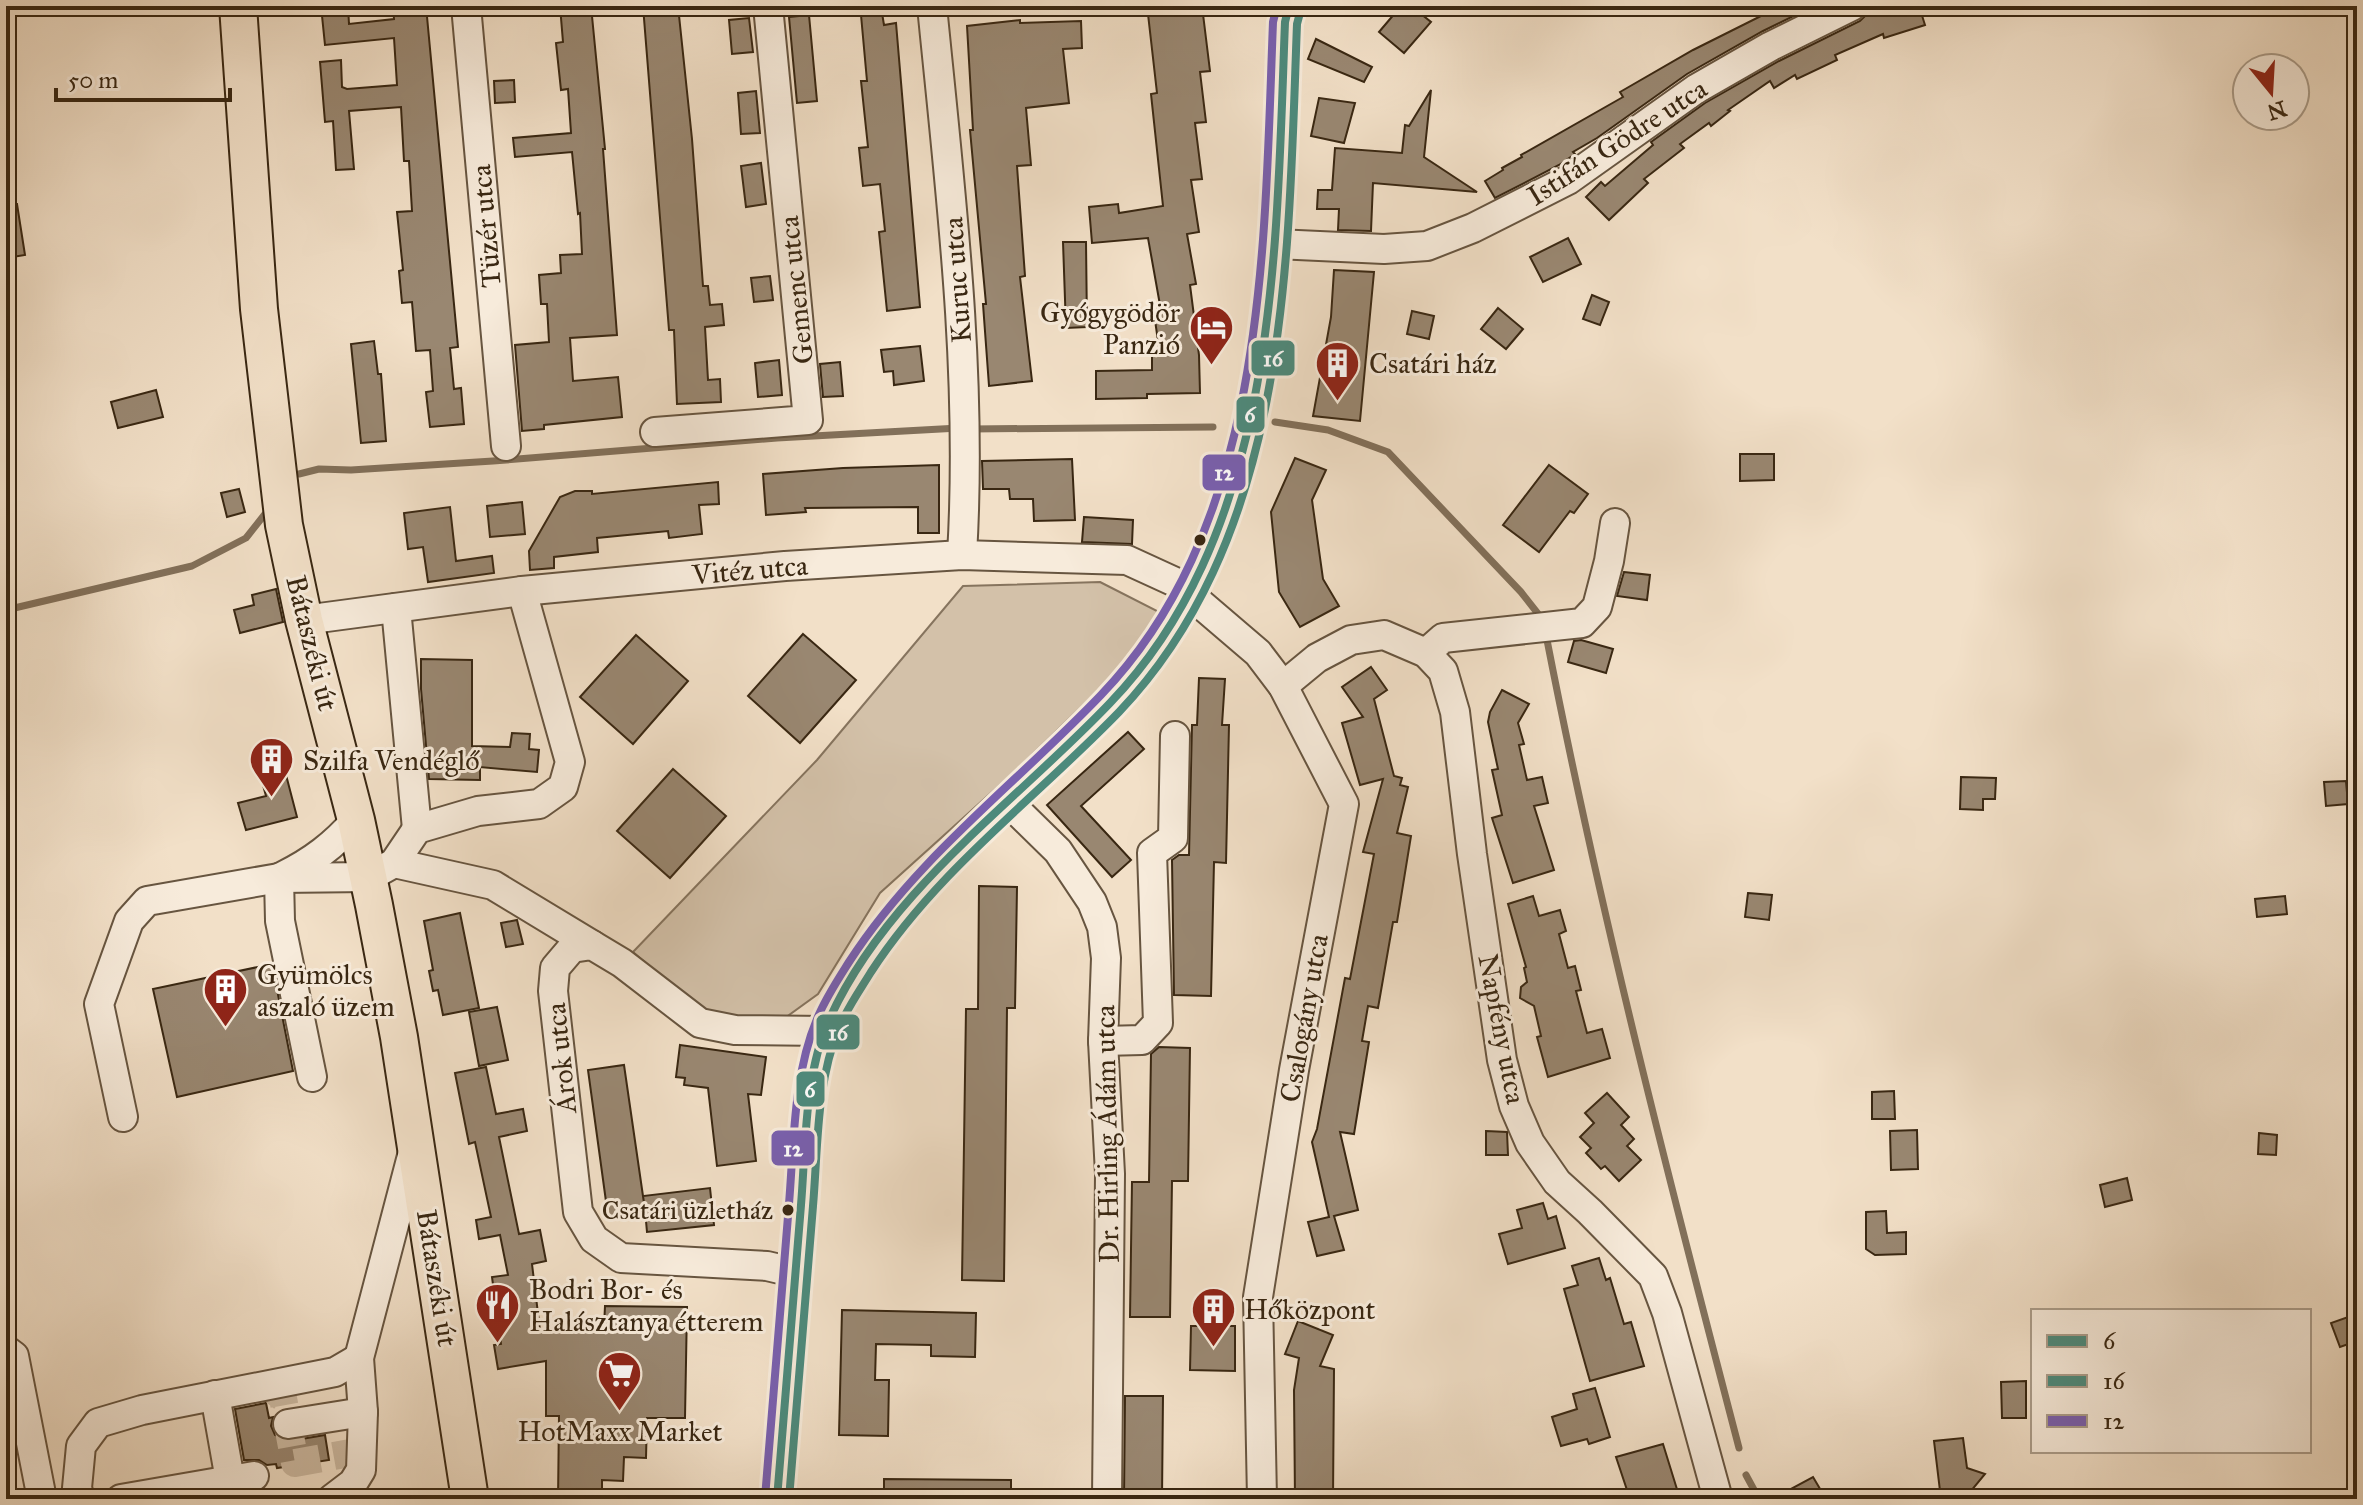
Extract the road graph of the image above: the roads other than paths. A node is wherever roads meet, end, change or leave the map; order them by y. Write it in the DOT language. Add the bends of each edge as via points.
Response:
graph roads {
  1 [pos="238,6"];
  2 [pos="466,6"];
  3 [pos="768,6"];
  4 [pos="932,6"];
  5 [pos="1289,6"];
  6 [pos="1852,6"];
  7 [pos="1276,244"];
  8 [pos="655,432"];
  9 [pos="506,446"];
  10 [pos="1615,523"];
  11 [pos="962,555"];
  12 [pos="522,591"];
  13 [pos="1189,592"];
  14 [pos="396,608"];
  15 [pos="304,620"];
  16 [pos="1426,653"];
  17 [pos="1283,686"];
  18 [pos="1175,736"];
  19 [pos="1008,802"];
  20 [pos="356,820"];
  21 [pos="417,829"];
  22 [pos="382,870"];
  23 [pos="279,878"];
  24 [pos="592,945"];
  25 [pos="825,1031"];
  26 [pos="1103,1041"];
  27 [pos="312,1077"];
  28 [pos="123,1117"];
  29 [pos="416,1142"];
  30 [pos="797,1273"];
  31 [pos="6,1350"];
  32 [pos="359,1358"];
  33 [pos="215,1395"];
  34 [pos="363,1412"];
  35 [pos="456,1415"];
  36 [pos="288,1424"];
  37 [pos="42,1499"];
  38 [pos="80,1499"];
  39 [pos="121,1499"];
  40 [pos="332,1499"];
  41 [pos="444,1499"];
  42 [pos="470,1499"];
  43 [pos="777,1499"];
  44 [pos="1107,1499"];
  45 [pos="1262,1499"];
  46 [pos="1718,1499"];
  1 -- 15 [label="main road, Bátaszéki út" via="267,397 284,525"];
  2 -- 9 [label="street, Tüzér utca"];
  3 -- 8 [label="street, Gemenc utca" via="808,420"];
  4 -- 11 [label="street, Kuruc utca" via="966,409"];
  5 -- 7 [label="street"];
  6 -- 7 [label="street, Istifán Gödre utca" via="1696,89 1568,180 1473,228 1427,246"];
  7 -- 13 [label="street" via="1266,337 1243,454"];
  10 -- 16 [label="street" via="1597,607 1582,623 1443,638"];
  11 -- 12 [label="street, Vitéz utca"];
  11 -- 13 [label="street, Vitéz utca" via="1127,560"];
  12 -- 14 [label="street, Vitéz utca"];
  12 -- 21 [label="street" via="570,762 563,787 539,804 478,811"];
  13 -- 17 [label="street, Csalogány utca" via="1258,653"];
  13 -- 19 [label="street" via="1157,646 1113,702"];
  14 -- 15 [label="street, Vitéz utca"];
  14 -- 21 [label="street"];
  15 -- 20 [label="main road, Bátaszéki út"];
  16 -- 17 [label="street" via="1384,635 1351,640 1317,658"];
  16 -- 46 [label="street, Napfény utca" via="1443,671 1455,712 1502,1060 1514,1106 1530,1143 1557,1182 1653,1276"];
  17 -- 45 [label="street, Csalogány utca" via="1344,804 1258,1297"];
  18 -- 26 [label="street" via="1173,838 1152,853 1158,1023 1142,1040"];
  19 -- 25 [label="street" via="898,912 860,966"];
  19 -- 26 [label="street, Dr. Hirling Ádám utca" via="1058,851 1102,927"];
  20 -- 22 [label="main road, Bátaszéki út"];
  20 -- 23 [label="street" via="333,845"];
  21 -- 22 [label="street"];
  22 -- 23 [label="street"];
  22 -- 24 [label="street" via="493,885"];
  22 -- 29 [label="main road, Bátaszéki út"];
  23 -- 27 [label="street" via="280,921"];
  23 -- 28 [label="street" via="147,901 129,921 99,1004"];
  24 -- 25 [label="street" via="700,1023 735,1030"];
  24 -- 30 [label="street, Árok utca" via="572,948 560,959 553,991 578,1212 594,1239 621,1258 767,1266"];
  25 -- 30 [label="street" via="809,1106"];
  26 -- 44 [label="street, Dr. Hirling Ádám utca" via="1110,1174"];
  29 -- 32 [label="street"];
  29 -- 35 [label="main road, Bátaszéki út"];
  30 -- 43 [label="street"];
  31 -- 37 [label="street" via="14,1356"];
  32 -- 33 [label="street" via="335,1372"];
  32 -- 34 [label="street"];
  33 -- 38 [label="street" via="98,1423 81,1446"];
  33 -- 39 [label="street" via="242,1478"];
  34 -- 36 [label="street"];
  34 -- 40 [label="street" via="361,1470"];
  35 -- 41 [label="main road"];
  35 -- 42 [label="main road"];
}
